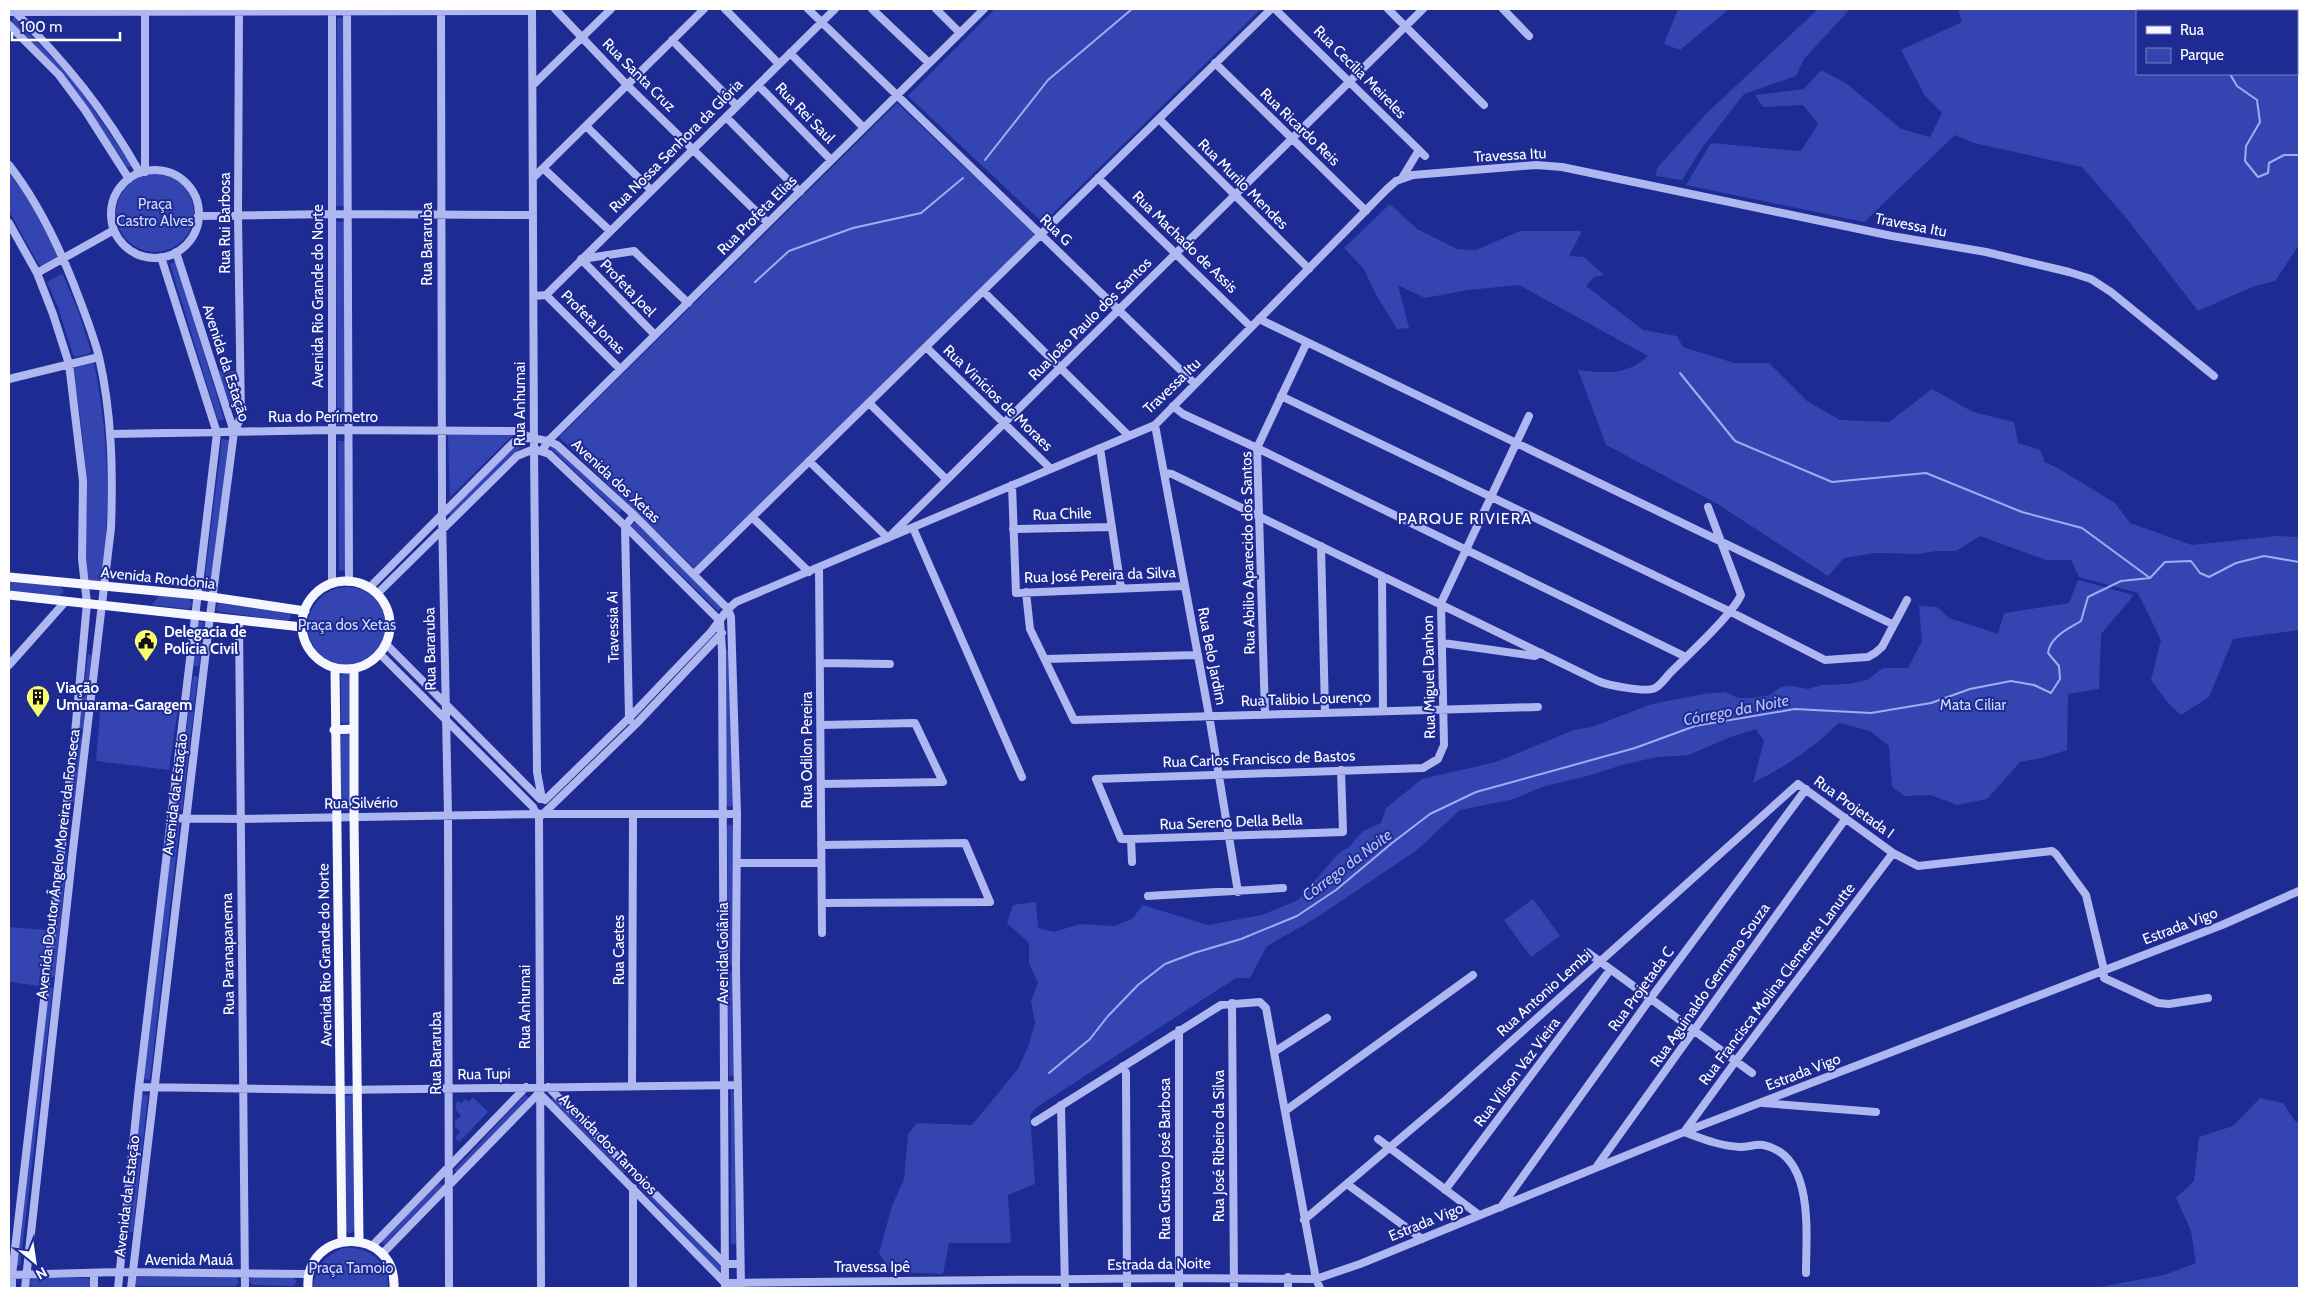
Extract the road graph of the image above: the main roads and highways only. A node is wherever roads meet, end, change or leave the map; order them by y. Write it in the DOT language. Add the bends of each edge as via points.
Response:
graph roads {
  1 [pos="9,576"];
  2 [pos="9,596"];
  3 [pos="305,611"];
  4 [pos="302,627"];
  5 [pos="335,668"];
  6 [pos="354,669"];
  7 [pos="354,729"];
  8 [pos="334,730"];
  9 [pos="342,1242"];
  10 [pos="359,1242"];
  11 [pos="308,1288"];
  12 [pos="394,1288"];
  1 -- 3 [label="main road, Avenida Rondônia" via="198,595"];
  2 -- 4 [label="main road"];
  3 -- 4 [label="main road"];
  3 -- 6 [label="main road" via="318,592 332,584 349,582 369,588 383,601 390,617 386,644 380,654"];
  4 -- 5 [label="main road" via="309,649 320,661"];
  5 -- 6 [label="main road"];
  5 -- 8 [label="main road, Avenida Rio Grande do Norte"];
  6 -- 7 [label="main road, Avenida Rio Grande do Norte"];
  7 -- 8 [label="main road"];
  7 -- 10 [label="main road, Avenida Rio Grande do Norte"];
  8 -- 9 [label="main road, Avenida Rio Grande do Norte"];
  9 -- 10 [label="main road"];
  9 -- 11 [label="main road" via="331,1246 313,1263"];
  10 -- 12 [label="main road" via="382,1254 393,1271"];
}
